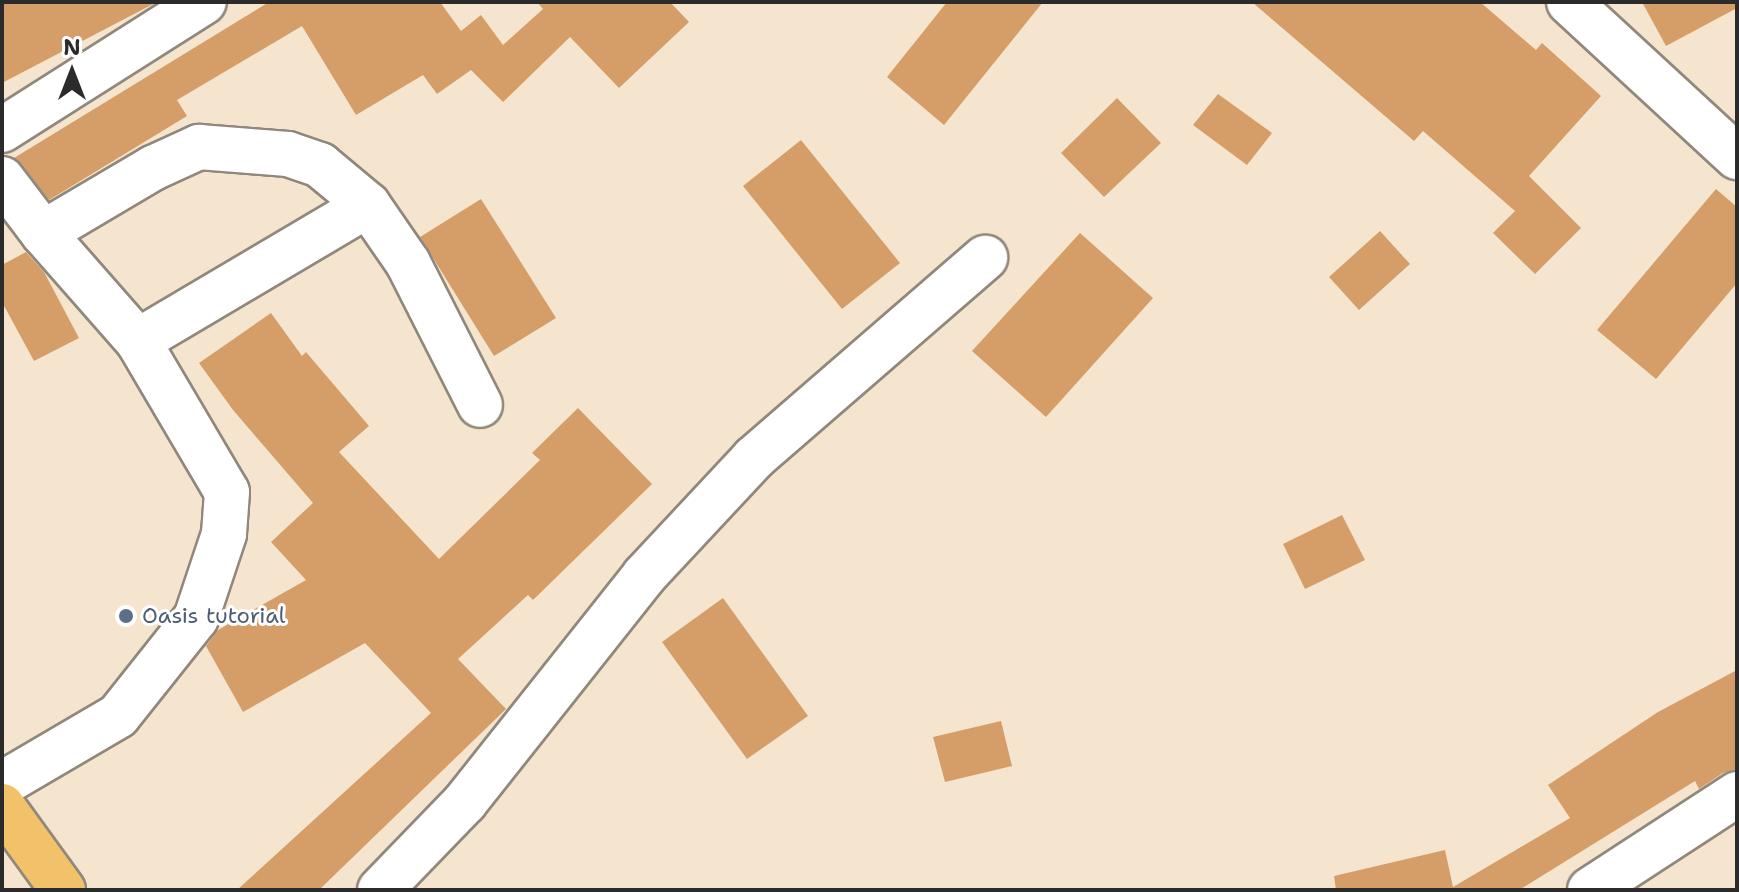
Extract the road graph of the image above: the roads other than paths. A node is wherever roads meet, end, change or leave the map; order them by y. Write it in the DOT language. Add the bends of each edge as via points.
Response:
graph roads {
  1 [pos="204,2"];
  2 [pos="1569,2"];
  3 [pos="2,130"];
  4 [pos="1737,157"];
  5 [pos="2,179"];
  6 [pos="368,205"];
  7 [pos="43,233"];
  8 [pos="985,258"];
  9 [pos="138,341"];
  10 [pos="480,405"];
  11 [pos="2,784"];
  12 [pos="1737,794"];
  13 [pos="2,806"];
  14 [pos="63,890"];
  15 [pos="380,890"];
  16 [pos="1590,890"];
  1 -- 3 [label="street"];
  2 -- 4 [label="street"];
  5 -- 7 [label="street"];
  6 -- 7 [label="street" via="320,165 246,148 199,147"];
  6 -- 9 [label="street"];
  6 -- 10 [label="street" via="408,263"];
  7 -- 9 [label="street"];
  8 -- 15 [label="street" via="754,458 644,576 465,802"];
  9 -- 11 [label="street" via="227,492 217,563 196,618 118,716"];
  12 -- 16 [label="street"];
  13 -- 14 [label="main road"];
}
